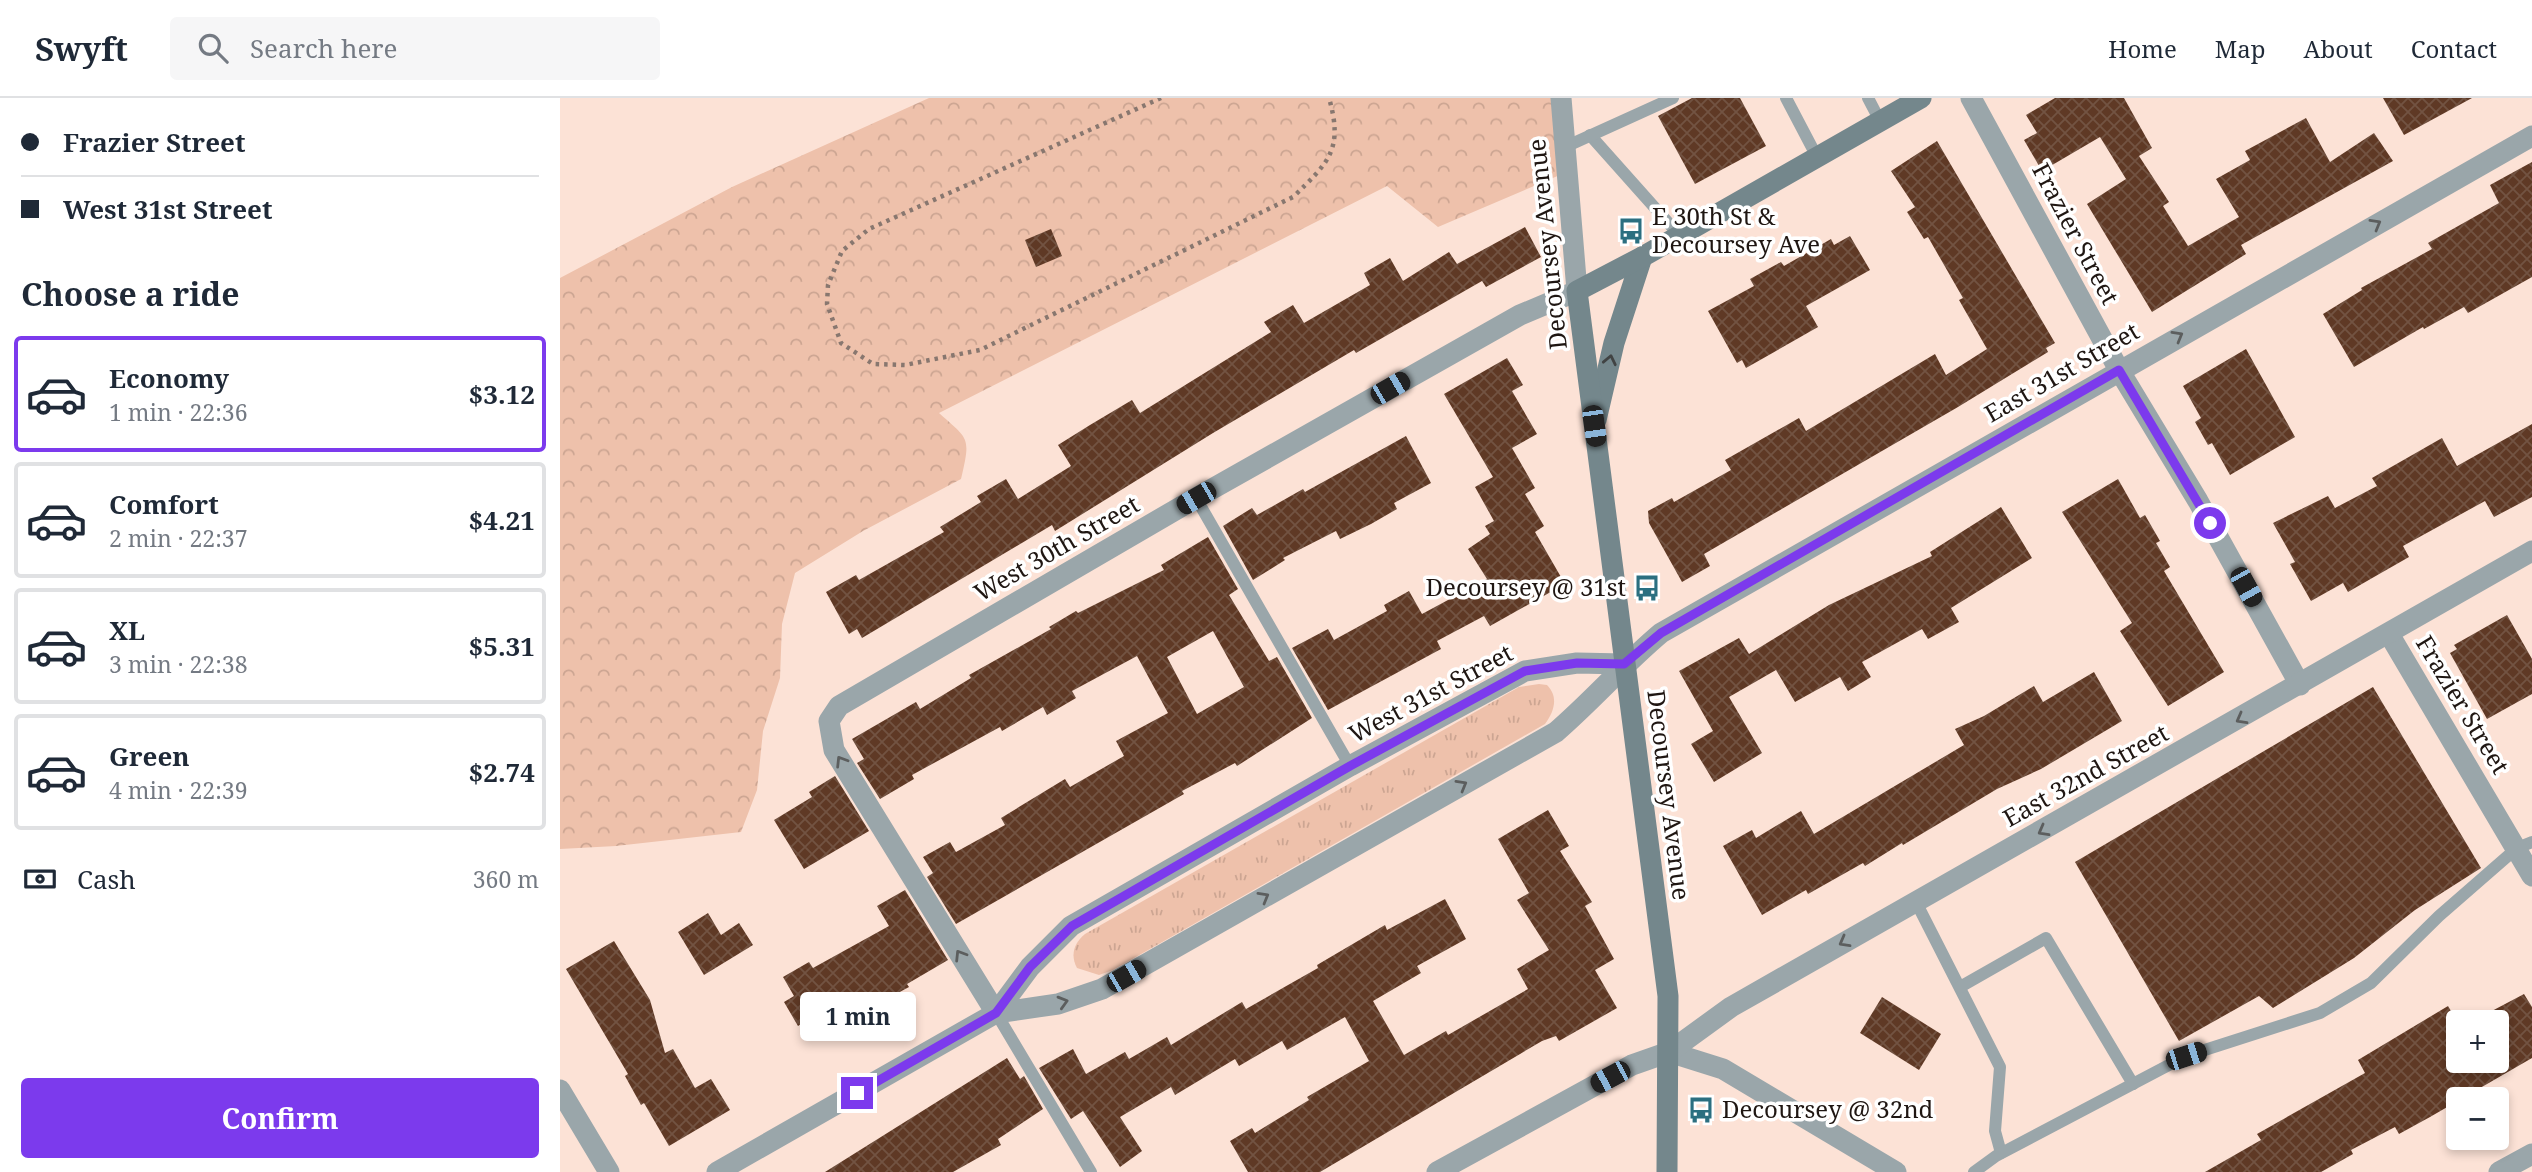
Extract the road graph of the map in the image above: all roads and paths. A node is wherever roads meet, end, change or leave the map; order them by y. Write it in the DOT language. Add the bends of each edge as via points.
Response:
graph roads {
  1 [pos="1161,98"];
  2 [pos="1330,98"];
  3 [pos="1560,98"];
  4 [pos="1673,98"];
  5 [pos="1786,98"];
  6 [pos="1868,98"];
  7 [pos="1921,98"];
  8 [pos="1971,98"];
  9 [pos="1881,121"];
  10 [pos="1590,135"];
  11 [pos="2532,136"];
  12 [pos="1565,147"];
  13 [pos="1817,157"];
  14 [pos="1680,236"];
  15 [pos="1642,257"];
  16 [pos="1577,291"];
  17 [pos="2119,370"];
  18 [pos="1594,426"];
  19 [pos="1196,498"];
  20 [pos="2532,551"];
  21 [pos="2389,634"];
  22 [pos="1624,664"];
  23 [pos="2300,685"];
  24 [pos="1350,766"];
  25 [pos="2525,845"];
  26 [pos="2532,876"];
  27 [pos="1916,902"];
  28 [pos="1960,987"];
  29 [pos="996,1013"];
  30 [pos="1669,1052"];
  31 [pos="2133,1084"];
  32 [pos="560,1090"];
  33 [pos="2001,1153"];
  34 [pos="2532,1154"];
  35 [pos="610,1172"];
  36 [pos="717,1172"];
  37 [pos="1091,1172"];
  38 [pos="1437,1172"];
  39 [pos="1667,1172"];
  40 [pos="1896,1172"];
  41 [pos="1973,1172"];
  42 [pos="2499,1172"];
  1 -- 2 [label="path" via="869,229 842,251 828,285 827,304 841,343 873,364 905,365 980,350 1293,197 1327,164 1335,135"];
  3 -- 12 [label="street, Decoursey Avenue"];
  4 -- 10 [label="lane"];
  5 -- 13 [label="lane"];
  6 -- 9 [label="lane"];
  7 -- 9 [label="main road"];
  8 -- 17 [label="street, Frazier Street"];
  9 -- 13 [label="main road"];
  10 -- 12 [label="lane"];
  10 -- 14 [label="lane"];
  17 -- 11 [label="street, East 31st Street, one-way"];
  12 -- 16 [label="street, Decoursey Avenue"];
  13 -- 14 [label="main road"];
  14 -- 15 [label="main road"];
  15 -- 16 [label="main road"];
  18 -- 15 [label="main road, Decoursey Avenue, one-way"];
  16 -- 18 [label="main road, Decoursey Avenue"];
  16 -- 19 [label="street, West 30th Street" via="1520,315"];
  17 -- 22 [label="street, East 31st Street" via="1661,633"];
  17 -- 23 [label="street, Frazier Street" via="2199,501"];
  18 -- 22 [label="main road, Decoursey Avenue"];
  19 -- 24 [label="lane"];
  29 -- 19 [label="street, West 30th Street, one-way" via="834,750 829,722 839,706"];
  20 -- 21 [label="street, East 32nd Street"];
  21 -- 23 [label="street, East 32nd Street"];
  21 -- 25 [label="street, Frazier Street"];
  22 -- 24 [label="street, West 31st Street" via="1577,663 1525,671"];
  29 -- 22 [label="street, West 31st Street, one-way" via="1058,1004 1102,989 1556,732 1595,699"];
  22 -- 30 [label="main road, Decoursey Avenue" via="1668,996"];
  23 -- 27 [label="street, East 32nd Street, one-way"];
  24 -- 29 [label="street, West 31st Street" via="1072,926 1030,967"];
  25 -- 26 [label="street, Frazier Street"];
  25 -- 31 [label="lane" via="2439,916 2371,983 2320,1013 2186,1056"];
  27 -- 28 [label="lane"];
  27 -- 30 [label="street, East 32nd Street, one-way" via="1731,1007"];
  28 -- 31 [label="lane" via="2046,938"];
  28 -- 33 [label="lane" via="2000,1067 1995,1131"];
  29 -- 36 [label="street, West 31st Street"];
  29 -- 37 [label="lane"];
  30 -- 38 [label="street, East 32nd Street" via="1632,1065"];
  30 -- 39 [label="main road, Decoursey Avenue"];
  30 -- 40 [label="street" via="1723,1069"];
  31 -- 33 [label="lane"];
  32 -- 35 [label="street"];
  33 -- 41 [label="lane"];
  34 -- 42 [label="street"];
}
